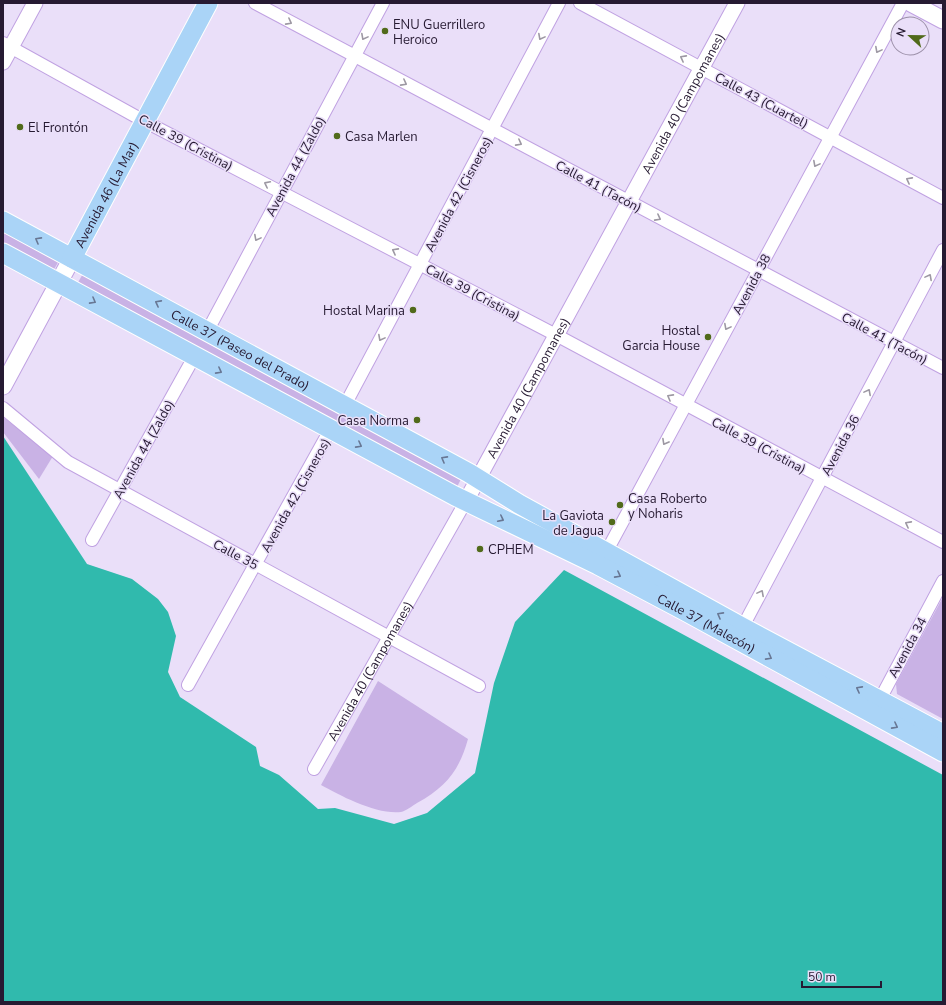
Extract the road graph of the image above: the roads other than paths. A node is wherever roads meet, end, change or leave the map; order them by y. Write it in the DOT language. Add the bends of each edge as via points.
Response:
graph roads {
  1 [pos="35,3"];
  2 [pos="208,3"];
  3 [pos="255,3"];
  4 [pos="383,3"];
  5 [pos="559,3"];
  6 [pos="580,3"];
  7 [pos="737,3"];
  8 [pos="903,3"];
  9 [pos="911,3"];
  10 [pos="943,20"];
  11 [pos="7,45"];
  12 [pos="354,57"];
  13 [pos="3,62"];
  14 [pos="701,68"];
  15 [pos="144,121"];
  16 [pos="492,129"];
  17 [pos="830,137"];
  18 [pos="282,192"];
  19 [pos="943,198"];
  20 [pos="628,202"];
  21 [pos="3,221"];
  22 [pos="943,250"];
  23 [pos="3,253"];
  24 [pos="72,258"];
  25 [pos="420,264"];
  26 [pos="758,270"];
  27 [pos="59,282"];
  28 [pos="208,330"];
  29 [pos="556,335"];
  30 [pos="894,342"];
  31 [pos="194,357"];
  32 [pos="943,368"];
  33 [pos="3,386"];
  34 [pos="345,405"];
  35 [pos="685,405"];
  36 [pos="3,408"];
  37 [pos="330,430"];
  38 [pos="478,479"];
  39 [pos="821,479"];
  40 [pos="120,491"];
  41 [pos="466,501"];
  42 [pos="92,540"];
  43 [pos="943,542"];
  44 [pos="602,558"];
  45 [pos="257,565"];
  46 [pos="943,581"];
  47 [pos="739,633"];
  48 [pos="388,638"];
  49 [pos="188,685"];
  50 [pos="479,686"];
  51 [pos="876,707"];
  52 [pos="943,734"];
  53 [pos="943,752"];
  54 [pos="314,769"];
  1 -- 11 [label="street"];
  2 -- 15 [label="main road, Avenida 46 (La Mar)"];
  3 -- 12 [label="street, Calle 41 (Tacón), one-way"];
  4 -- 12 [label="street, Avenida 44 (Zaldo), one-way"];
  5 -- 16 [label="street, Avenida 42 (Cisneros), one-way"];
  14 -- 6 [label="street, Calle 43 (Cuartel), one-way"];
  7 -- 14 [label="street, Avenida 40 (Campomanes)"];
  8 -- 17 [label="street, Avenida 38, one-way"];
  9 -- 10 [label="main road"];
  11 -- 13 [label="street"];
  11 -- 15 [label="street, Calle 39 (Cristina)"];
  12 -- 16 [label="street, Calle 41 (Tacón), one-way"];
  12 -- 18 [label="street, Avenida 44 (Zaldo)"];
  14 -- 17 [label="street, Calle 43 (Cuartel)"];
  14 -- 20 [label="street, Avenida 40 (Campomanes)"];
  18 -- 15 [label="street, Calle 39 (Cristina), one-way"];
  15 -- 24 [label="main road, Avenida 46 (La Mar)"];
  16 -- 20 [label="street, Calle 41 (Tacón), one-way"];
  16 -- 25 [label="street, Avenida 42 (Cisneros)"];
  19 -- 17 [label="street, Calle 43 (Cuartel), one-way"];
  17 -- 26 [label="street, Avenida 38, one-way"];
  25 -- 18 [label="street, Calle 39 (Cristina), one-way"];
  18 -- 28 [label="street, Avenida 44 (Zaldo), one-way"];
  20 -- 26 [label="street, Calle 41 (Tacón), one-way"];
  20 -- 29 [label="street, Avenida 40 (Campomanes)"];
  24 -- 21 [label="main road, Calle 37 (Paseo del Prado), one-way"];
  30 -- 22 [label="street, Avenida 36, one-way"];
  23 -- 27 [label="main road"];
  24 -- 27 [label="main road, Avenida 46 (La Mar)"];
  28 -- 24 [label="main road, Calle 37 (Paseo del Prado), one-way"];
  25 -- 29 [label="street, Calle 39 (Cristina)"];
  25 -- 34 [label="street, Avenida 42 (Cisneros), one-way"];
  26 -- 30 [label="street, Calle 41 (Tacón)"];
  26 -- 35 [label="street, Avenida 38, one-way"];
  27 -- 31 [label="main road, one-way"];
  27 -- 33 [label="main road, Avenida 46 (La Mar)"];
  28 -- 34 [label="main road, Calle 37 (Paseo del Prado)"];
  35 -- 29 [label="street, Calle 39 (Cristina), one-way"];
  29 -- 38 [label="street, Avenida 40 (Campomanes)"];
  30 -- 32 [label="street, Calle 41 (Tacón)"];
  39 -- 30 [label="street, Avenida 36, one-way"];
  31 -- 37 [label="main road, one-way"];
  31 -- 40 [label="street, Avenida 44 (Zaldo)"];
  38 -- 34 [label="main road, Calle 37 (Paseo del Prado), one-way"];
  35 -- 39 [label="street, Calle 39 (Cristina)"];
  35 -- 44 [label="street, Avenida 38, one-way"];
  36 -- 40 [label="street, Calle 35" via="68,462"];
  37 -- 41 [label="main road, one-way"];
  37 -- 45 [label="street, Avenida 42 (Cisneros)"];
  38 -- 41 [label="street, Avenida 40 (Campomanes)"];
  38 -- 44 [label="main road, Calle 37 (Malecón)"];
  43 -- 39 [label="street, Calle 39 (Cristina), one-way"];
  47 -- 39 [label="street, Avenida 36, one-way"];
  40 -- 42 [label="street, Avenida 44 (Zaldo)"];
  40 -- 45 [label="street, Calle 35"];
  41 -- 44 [label="main road, Calle 37 (Malecón), one-way"];
  41 -- 48 [label="street, Avenida 40 (Campomanes)"];
  44 -- 47 [label="main road, Calle 37 (Malecón)"];
  45 -- 48 [label="street, Calle 35"];
  45 -- 49 [label="street, Avenida 42 (Cisneros)"];
  46 -- 51 [label="street, Avenida 34"];
  47 -- 51 [label="main road, Calle 37 (Malecón)"];
  48 -- 50 [label="street, Calle 35"];
  48 -- 54 [label="street, Avenida 40 (Campomanes)"];
  51 -- 52 [label="main road, Calle 37 (Malecón)"];
  51 -- 53 [label="main road, Calle 37 (Malecón), one-way"];
}
